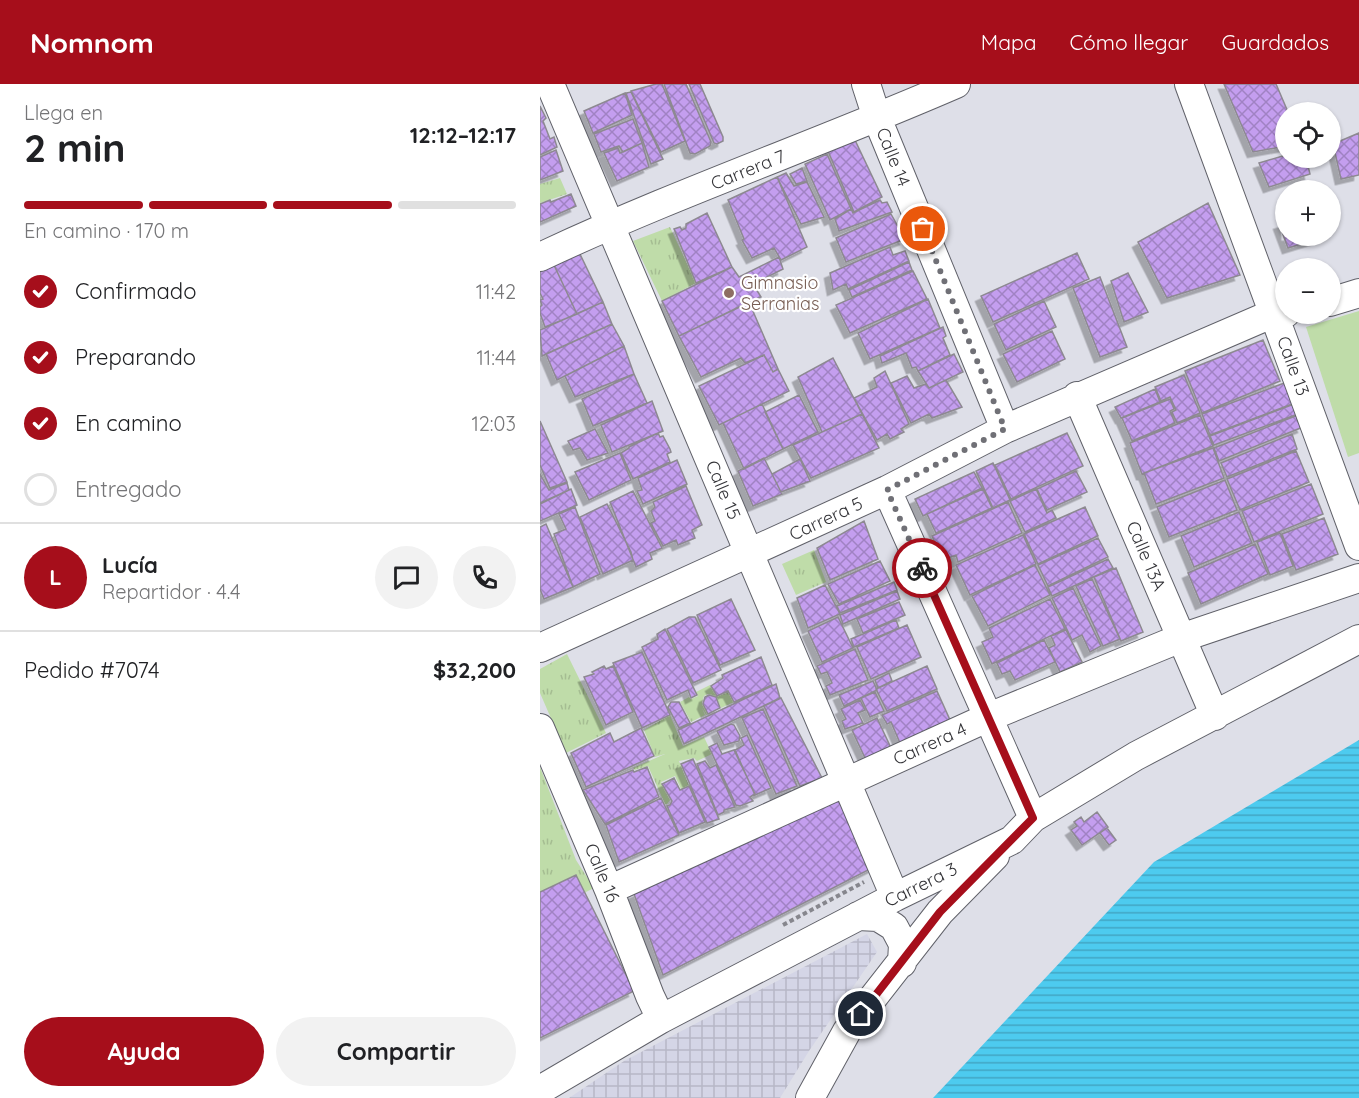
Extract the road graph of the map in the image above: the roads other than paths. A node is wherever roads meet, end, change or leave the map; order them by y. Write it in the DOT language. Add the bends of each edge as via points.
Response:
graph roads {
  1 [pos="550,84"];
  2 [pos="866,84"];
  3 [pos="956,84"];
  4 [pos="1189,84"];
  5 [pos="878,118"];
  6 [pos="610,224"];
  7 [pos="540,257"];
  8 [pos="1359,278"];
  9 [pos="1341,283"];
  10 [pos="1275,292"];
  11 [pos="1359,293"];
  12 [pos="1341,299"];
  13 [pos="1275,312"];
  14 [pos="1287,324"];
  15 [pos="1077,396"];
  16 [pos="1005,429"];
  17 [pos="887,490"];
  18 [pos="1359,546"];
  19 [pos="750,554"];
  20 [pos="1359,578"];
  21 [pos="1181,638"];
  22 [pos="1359,639"];
  23 [pos="540,648"];
  24 [pos="1215,716"];
  25 [pos="988,717"];
  26 [pos="540,728"];
  27 [pos="846,781"];
  28 [pos="1033,818"];
  29 [pos="1012,840"];
  30 [pos="609,890"];
  31 [pos="895,897"];
  32 [pos="858,916"];
  33 [pos="902,963"];
  34 [pos="661,1020"];
  35 [pos="540,1090"];
  36 [pos="810,1098"];
  1 -- 6 [label="street, Calle 15"];
  2 -- 5 [label="street, Calle 14"];
  3 -- 5 [label="street, Carrera 7"];
  4 -- 10 [label="street, Calle 13"];
  5 -- 6 [label="street, Carrera 7"];
  5 -- 16 [label="street, Calle 14"];
  6 -- 7 [label="street, Carrera 7"];
  6 -- 19 [label="street, Calle 15"];
  8 -- 9 [label="street"];
  11 -- 12 [label="street"];
  13 -- 15 [label="street, Carrera 5"];
  14 -- 18 [label="street, Calle 13"];
  15 -- 16 [label="street, Carrera 5"];
  15 -- 21 [label="street, Calle 13A"];
  16 -- 17 [label="street, Carrera 5"];
  17 -- 19 [label="street, Carrera 5"];
  17 -- 25 [label="street"];
  19 -- 23 [label="street, Carrera 5"];
  19 -- 27 [label="street, Calle 15"];
  20 -- 21 [label="street, Carrera 4"];
  21 -- 24 [label="street, Calle 13A"];
  21 -- 25 [label="street, Carrera 4"];
  22 -- 24 [label="street, Carrera 3"];
  24 -- 28 [label="street, Carrera 3" via="1136,756"];
  25 -- 27 [label="street, Carrera 4"];
  25 -- 28 [label="street"];
  26 -- 30 [label="street, Calle 16"];
  27 -- 30 [label="street, Carrera 4"];
  27 -- 31 [label="street, Calle 15"];
  28 -- 29 [label="street, Carrera 3"];
  29 -- 31 [label="street, Carrera 3"];
  29 -- 33 [label="street" via="940,912"];
  30 -- 34 [label="street, Calle 16"];
  31 -- 32 [label="street, Carrera 3"];
  32 -- 33 [label="street" via="878,917 894,927 903,944"];
  32 -- 34 [label="street, Carrera 3"];
  33 -- 36 [label="street" via="847,1031"];
  34 -- 35 [label="street, Carrera 3"];
}
